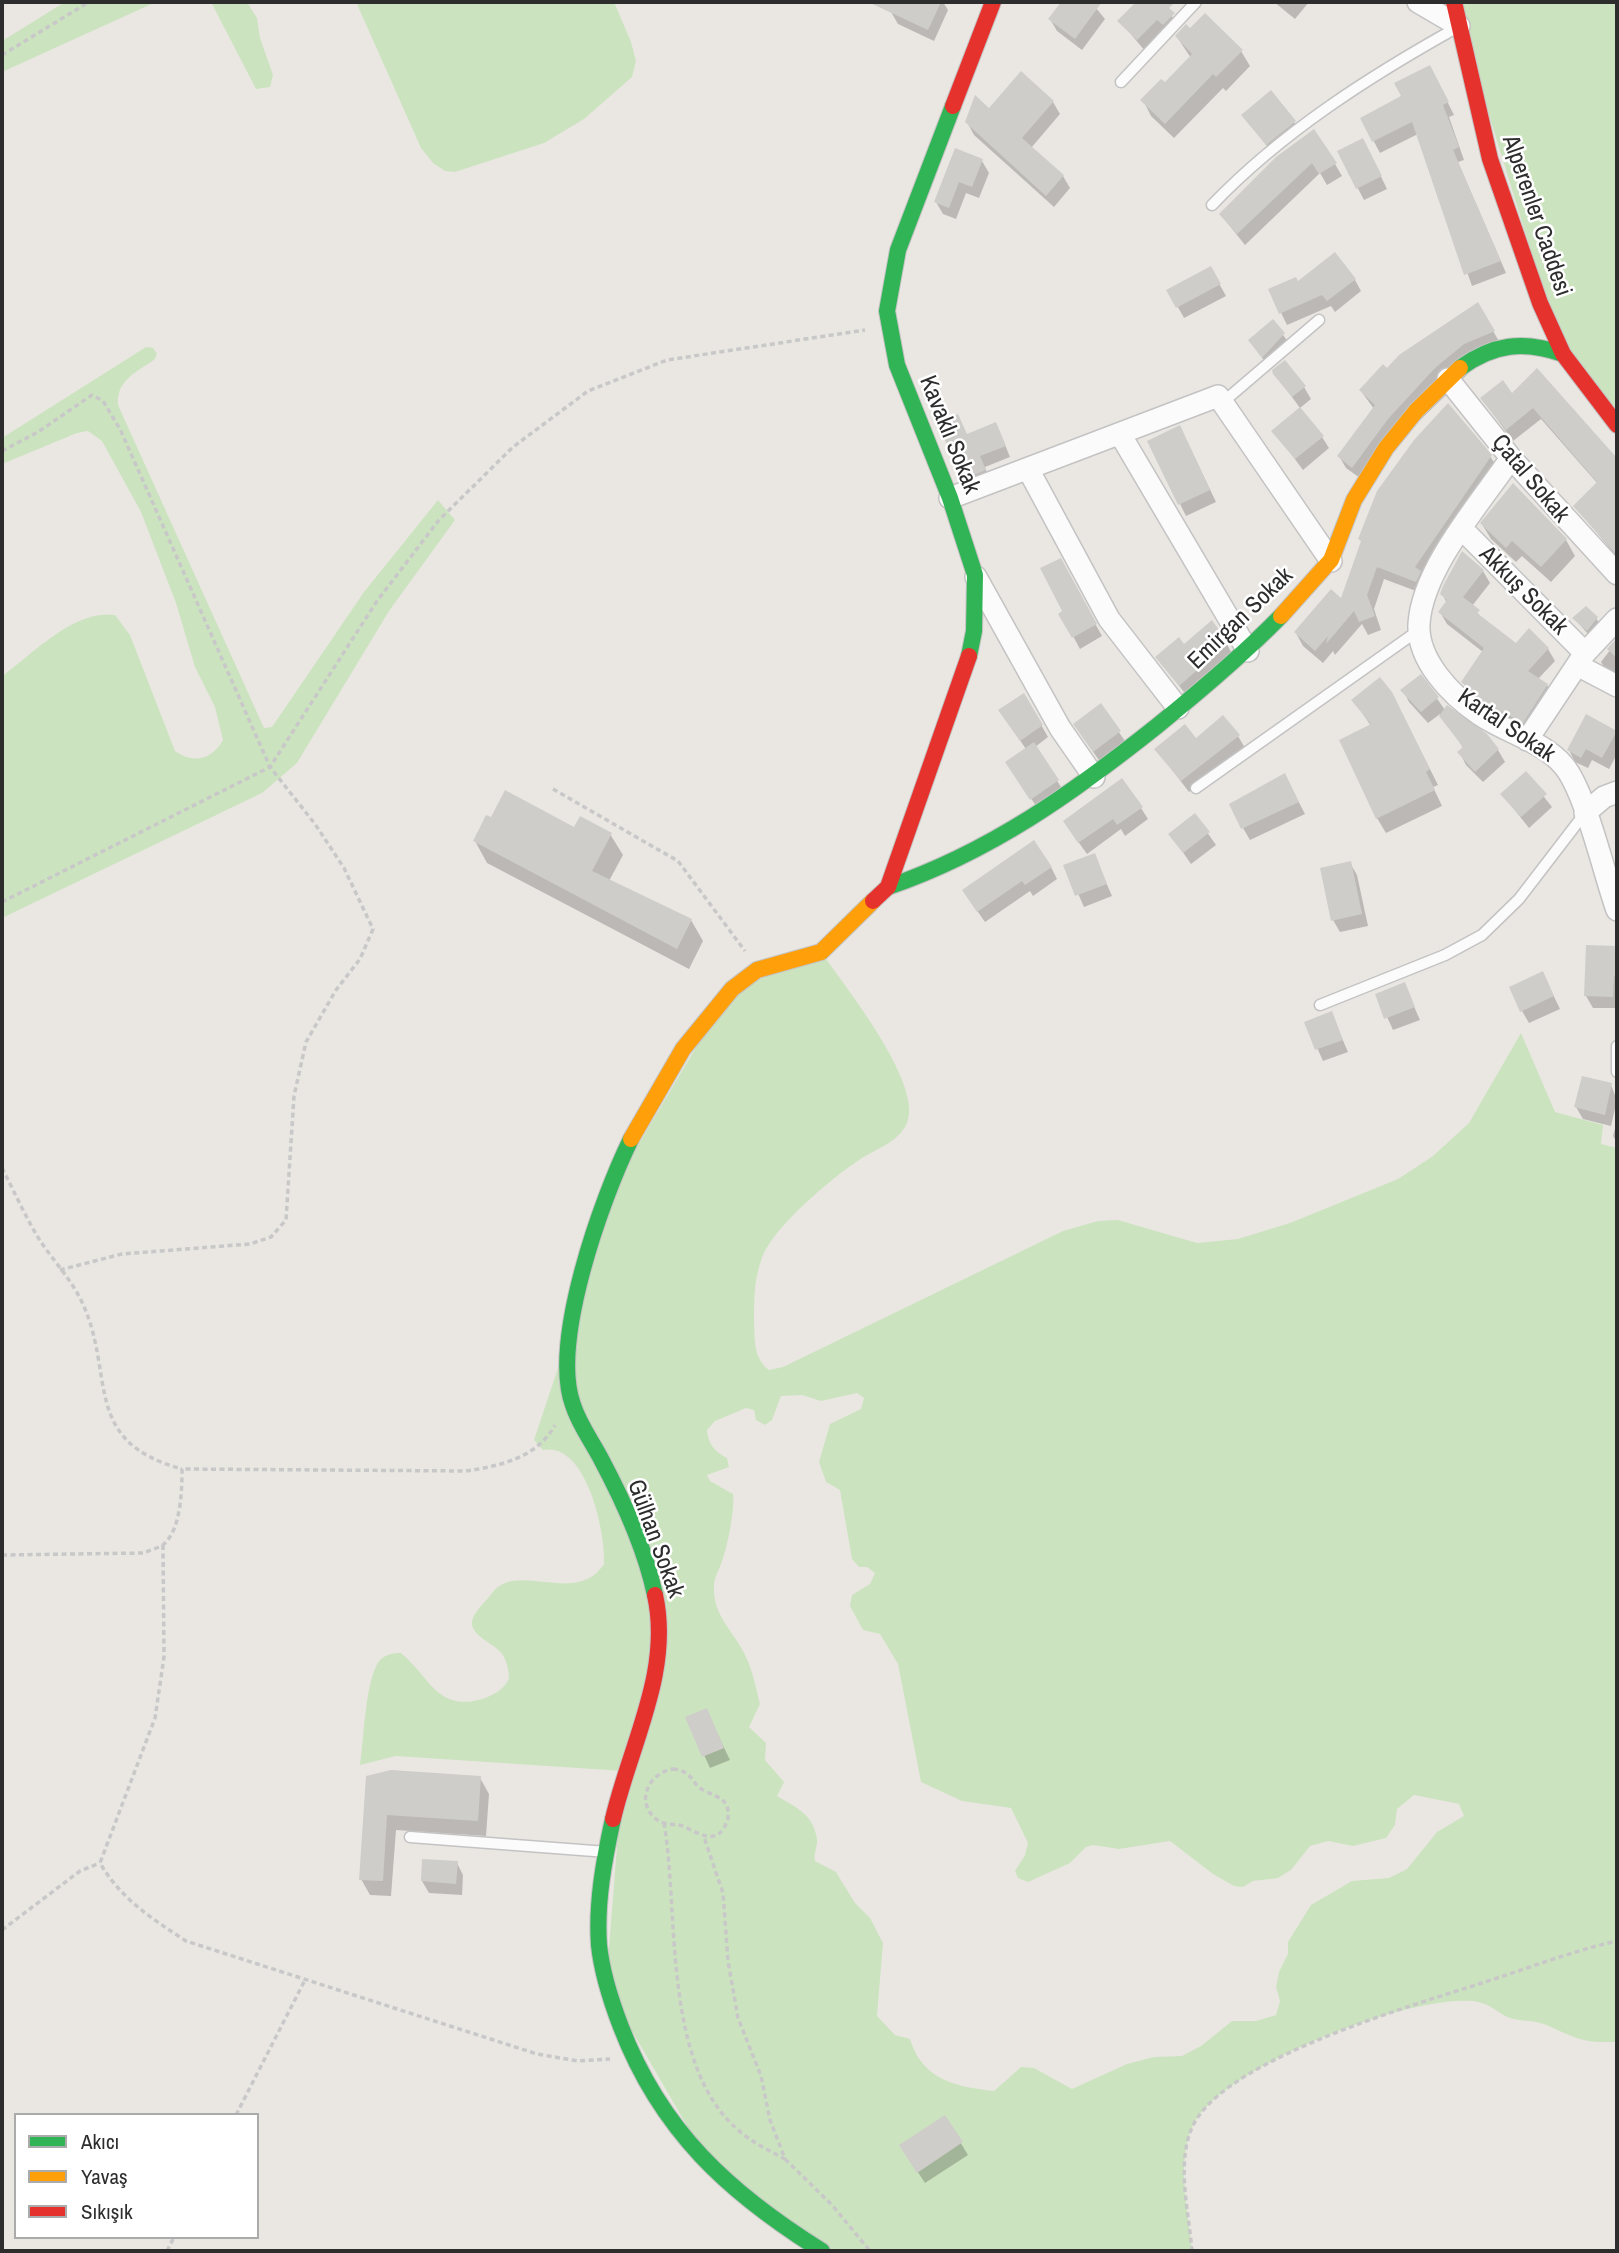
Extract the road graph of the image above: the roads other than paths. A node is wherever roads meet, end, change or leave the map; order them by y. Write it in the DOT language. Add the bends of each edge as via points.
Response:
graph roads {
  1 [pos="993,2"];
  2 [pos="1196,2"];
  3 [pos="1418,2"];
  4 [pos="1454,2"];
  5 [pos="1459,26"];
  6 [pos="1121,82"];
  7 [pos="1212,205"];
  8 [pos="1319,320"];
  9 [pos="1563,354"];
  10 [pos="1448,379"];
  11 [pos="1222,402"];
  12 [pos="1617,425"];
  13 [pos="1120,433"];
  14 [pos="1511,458"];
  15 [pos="1028,468"];
  16 [pos="950,498"];
  17 [pos="1462,529"];
  18 [pos="1331,561"];
  19 [pos="1617,574"];
  20 [pos="975,575"];
  21 [pos="1617,618"];
  22 [pos="1420,630"];
  23 [pos="1248,651"];
  24 [pos="1581,659"];
  25 [pos="1617,686"];
  26 [pos="1178,708"];
  27 [pos="1527,740"];
  28 [pos="1094,777"];
  29 [pos="1196,788"];
  30 [pos="1617,792"];
  31 [pos="1585,813"];
  32 [pos="888,887"];
  33 [pos="1617,910"];
  34 [pos="1320,1005"];
  35 [pos="1617,1046"];
  36 [pos="1617,1072"];
  37 [pos="410,1837"];
  38 [pos="607,1852"];
  39 [pos="822,2251"];
  1 -- 16 [label="street, Kavaklı Sokak" via="898,250 888,295 888,326 904,383"];
  2 -- 6 [label="lane"];
  3 -- 5 [label="street"];
  4 -- 5 [label="street, Alperenler Caddesi"];
  5 -- 7 [label="lane" via="1408,54 1310,121 1238,177"];
  5 -- 9 [label="street, Alperenler Caddesi" via="1490,159 1540,303"];
  8 -- 11 [label="lane"];
  9 -- 10 [label="street, Emirgan Sokak" via="1516,343 1476,358"];
  9 -- 12 [label="street, Alperenler Caddesi"];
  10 -- 14 [label="street, Çatal Sokak"];
  10 -- 18 [label="street, Emirgan Sokak" via="1360,488"];
  11 -- 13 [label="street" via="1218,396"];
  11 -- 18 [label="street"];
  13 -- 15 [label="street"];
  13 -- 23 [label="street"];
  14 -- 17 [label="street, Kartal Sokak"];
  14 -- 19 [label="street, Çatal Sokak"];
  15 -- 16 [label="street"];
  15 -- 26 [label="street" via="1109,619"];
  16 -- 20 [label="street, Kavaklı Sokak"];
  17 -- 22 [label="street, Kartal Sokak" via="1426,596"];
  17 -- 24 [label="street, Akkuş Sokak"];
  18 -- 23 [label="street, Emirgan Sokak"];
  20 -- 28 [label="street" via="1053,717"];
  20 -- 32 [label="street, Kavaklı Sokak" via="976,608 968,662"];
  21 -- 24 [label="street"];
  22 -- 27 [label="street, Kartal Sokak" via="1429,660 1460,699"];
  22 -- 29 [label="lane"];
  23 -- 26 [label="street, Emirgan Sokak"];
  24 -- 25 [label="street, Akkuş Sokak"];
  24 -- 27 [label="street"];
  26 -- 28 [label="street, Emirgan Sokak"];
  27 -- 31 [label="street, Kartal Sokak" via="1564,766"];
  28 -- 32 [label="street, Emirgan Sokak" via="981,848 935,872"];
  30 -- 31 [label="street"];
  31 -- 33 [label="street, Kartal Sokak"];
  31 -- 34 [label="lane" via="1518,899 1482,935 1445,956"];
  32 -- 38 [label="street, Gülhan Sokak" via="821,952 758,969 728,993 660,1080 601,1208 575,1308 567,1381 571,1402 604,1464 640,1551 656,1598 661,1633"];
  35 -- 36 [label="lane"];
  37 -- 38 [label="lane"];
  38 -- 39 [label="street, Gülhan Sokak" via="600,1908 601,1965 633,2057 667,2120 695,2156 750,2205"];
}
